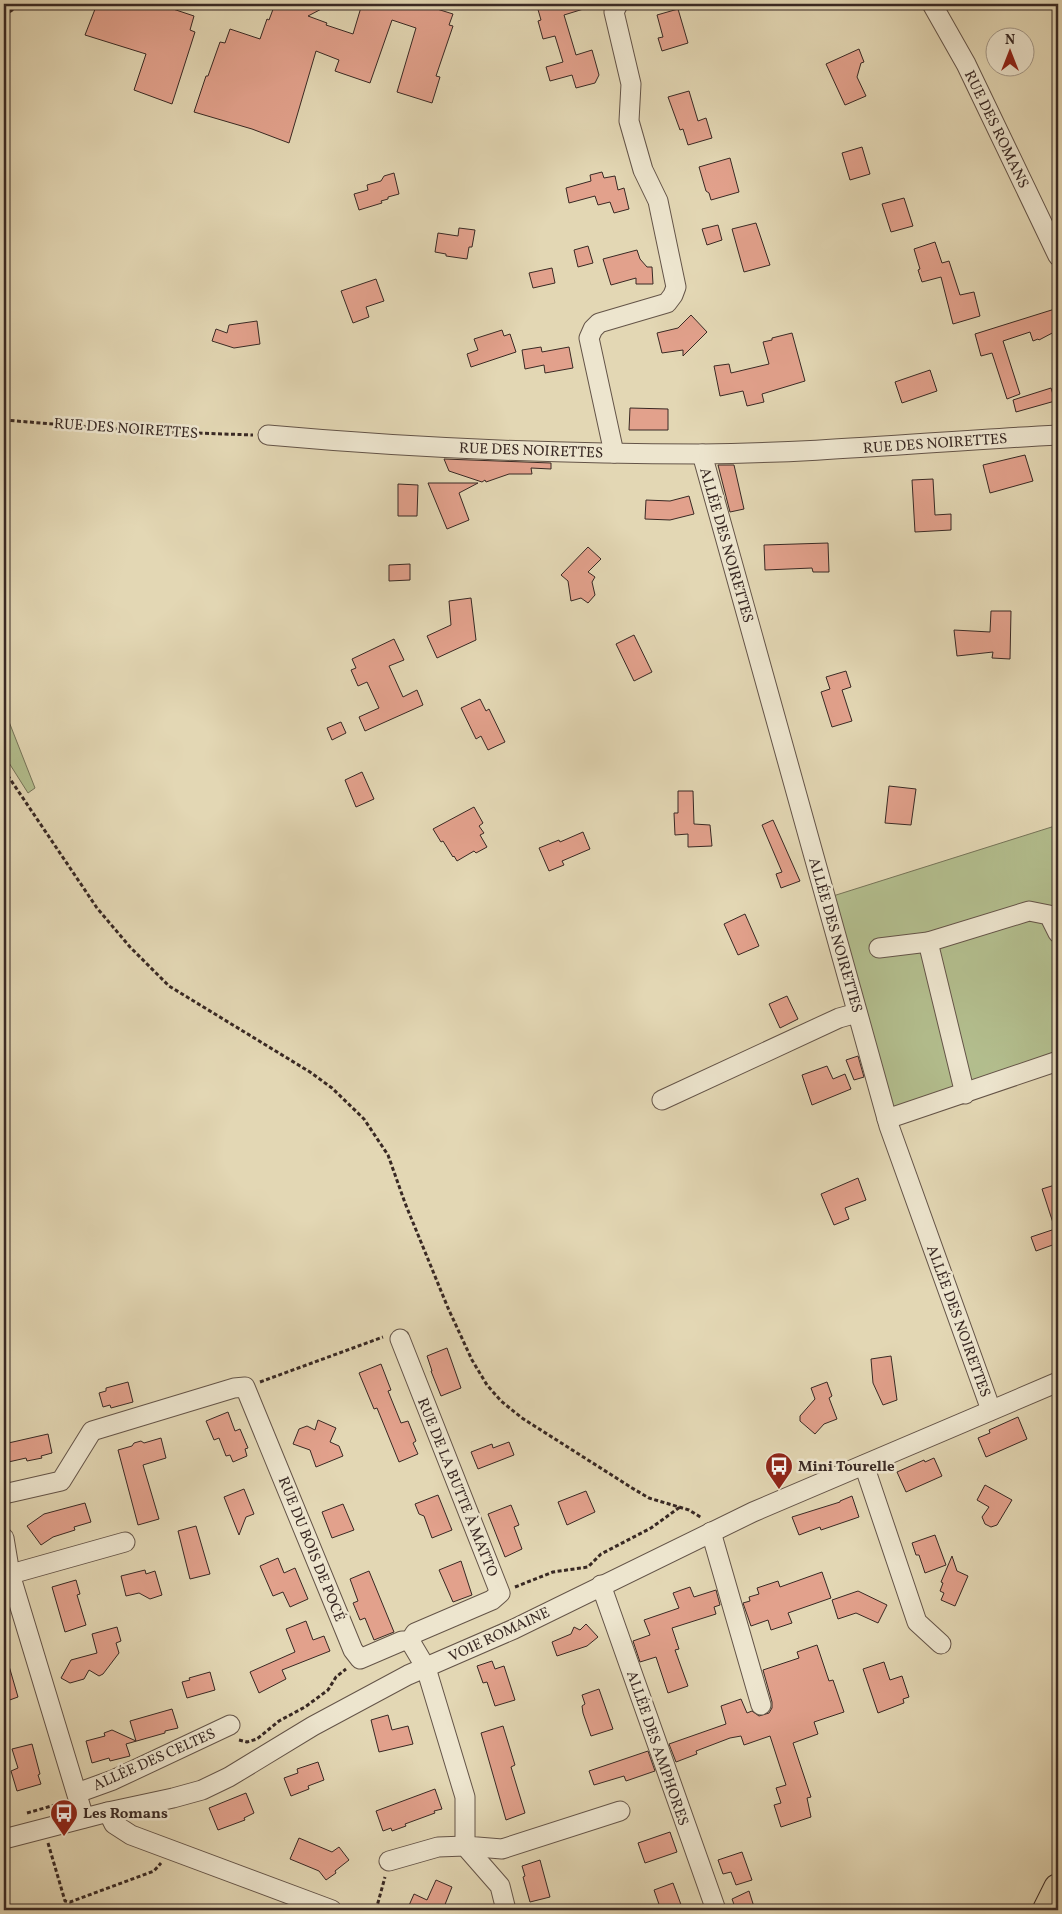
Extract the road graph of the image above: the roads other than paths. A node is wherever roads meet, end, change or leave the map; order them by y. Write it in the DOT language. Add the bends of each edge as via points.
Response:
graph roads {
  1 [pos="618,4"];
  2 [pos="932,4"];
  3 [pos="1058,256"];
  4 [pos="268,435"];
  5 [pos="1058,435"];
  6 [pos="614,453"];
  7 [pos="702,454"];
  8 [pos="1058,933"];
  9 [pos="928,942"];
  10 [pos="879,948"];
  11 [pos="857,1013"];
  12 [pos="1058,1061"];
  13 [pos="965,1094"];
  14 [pos="662,1100"];
  15 [pos="887,1119"];
  16 [pos="400,1339"];
  17 [pos="1058,1382"];
  18 [pos="991,1410"];
  19 [pos="864,1464"];
  20 [pos="4,1494"];
  21 [pos="714,1531"];
  22 [pos="4,1538"];
  23 [pos="125,1542"];
  24 [pos="7,1575"];
  25 [pos="601,1585"];
  26 [pos="410,1641"];
  27 [pos="940,1644"];
  28 [pos="426,1668"];
  29 [pos="761,1705"];
  30 [pos="230,1724"];
  31 [pos="77,1793"];
  32 [pos="620,1811"];
  33 [pos="108,1812"];
  34 [pos="84,1818"];
  35 [pos="4,1839"];
  36 [pos="465,1846"];
  37 [pos="389,1861"];
  38 [pos="1058,1888"];
  39 [pos="332,1910"];
  40 [pos="506,1910"];
  41 [pos="716,1910"];
  42 [pos="1047,1910"];
  1 -- 6 [label="street" via="614,12 631,84 629,121 643,170 658,201 676,287 667,303 599,323 589,338"];
  2 -- 3 [label="street, RUE DES ROMANS" via="966,64"];
  4 -- 6 [label="street, RUE DES NOIRETTES" via="449,448"];
  5 -- 7 [label="street, RUE DES NOIRETTES" via="845,449"];
  6 -- 7 [label="street, RUE DES NOIRETTES"];
  7 -- 11 [label="street, ALLÉE DES NOIRETTES"];
  8 -- 9 [label="street" via="1049,916 1030,911"];
  9 -- 10 [label="street"];
  9 -- 13 [label="street"];
  11 -- 14 [label="street" via="838,1018"];
  11 -- 15 [label="street, ALLÉE DES NOIRETTES"];
  12 -- 13 [label="street"];
  13 -- 15 [label="street"];
  15 -- 18 [label="street, ALLÉE DES NOIRETTES"];
  16 -- 26 [label="street, RUE DE LA BUTTE À MATTO" via="500,1593 492,1600 414,1633"];
  17 -- 18 [label="street, VOIE ROMAINE"];
  18 -- 19 [label="street, VOIE ROMAINE"];
  19 -- 21 [label="street, VOIE ROMAINE"];
  19 -- 27 [label="street" via="918,1622"];
  20 -- 26 [label="street, RUE DU BOIS DE POCÉ" via="61,1481 92,1431 234,1388 245,1388 350,1642 360,1659 402,1641"];
  21 -- 25 [label="street, VOIE ROMAINE"];
  21 -- 29 [label="street"];
  22 -- 24 [label="street"];
  23 -- 24 [label="street"];
  24 -- 31 [label="street"];
  25 -- 28 [label="street, VOIE ROMAINE"];
  25 -- 41 [label="street, ALLÉE DES AMPHORES"];
  26 -- 28 [label="street"];
  28 -- 33 [label="street, VOIE ROMAINE" via="361,1699 202,1790"];
  28 -- 36 [label="street" via="465,1797"];
  30 -- 31 [label="street, ALLÉE DES CELTES" via="113,1780"];
  31 -- 34 [label="street"];
  32 -- 36 [label="street" via="502,1849"];
  33 -- 34 [label="street, VOIE ROMAINE"];
  33 -- 39 [label="street" via="114,1824 131,1835"];
  34 -- 35 [label="street, VOIE ROMAINE"];
  36 -- 37 [label="street" via="438,1847"];
  36 -- 40 [label="street" via="500,1886"];
  38 -- 42 [label="highway"];
}
